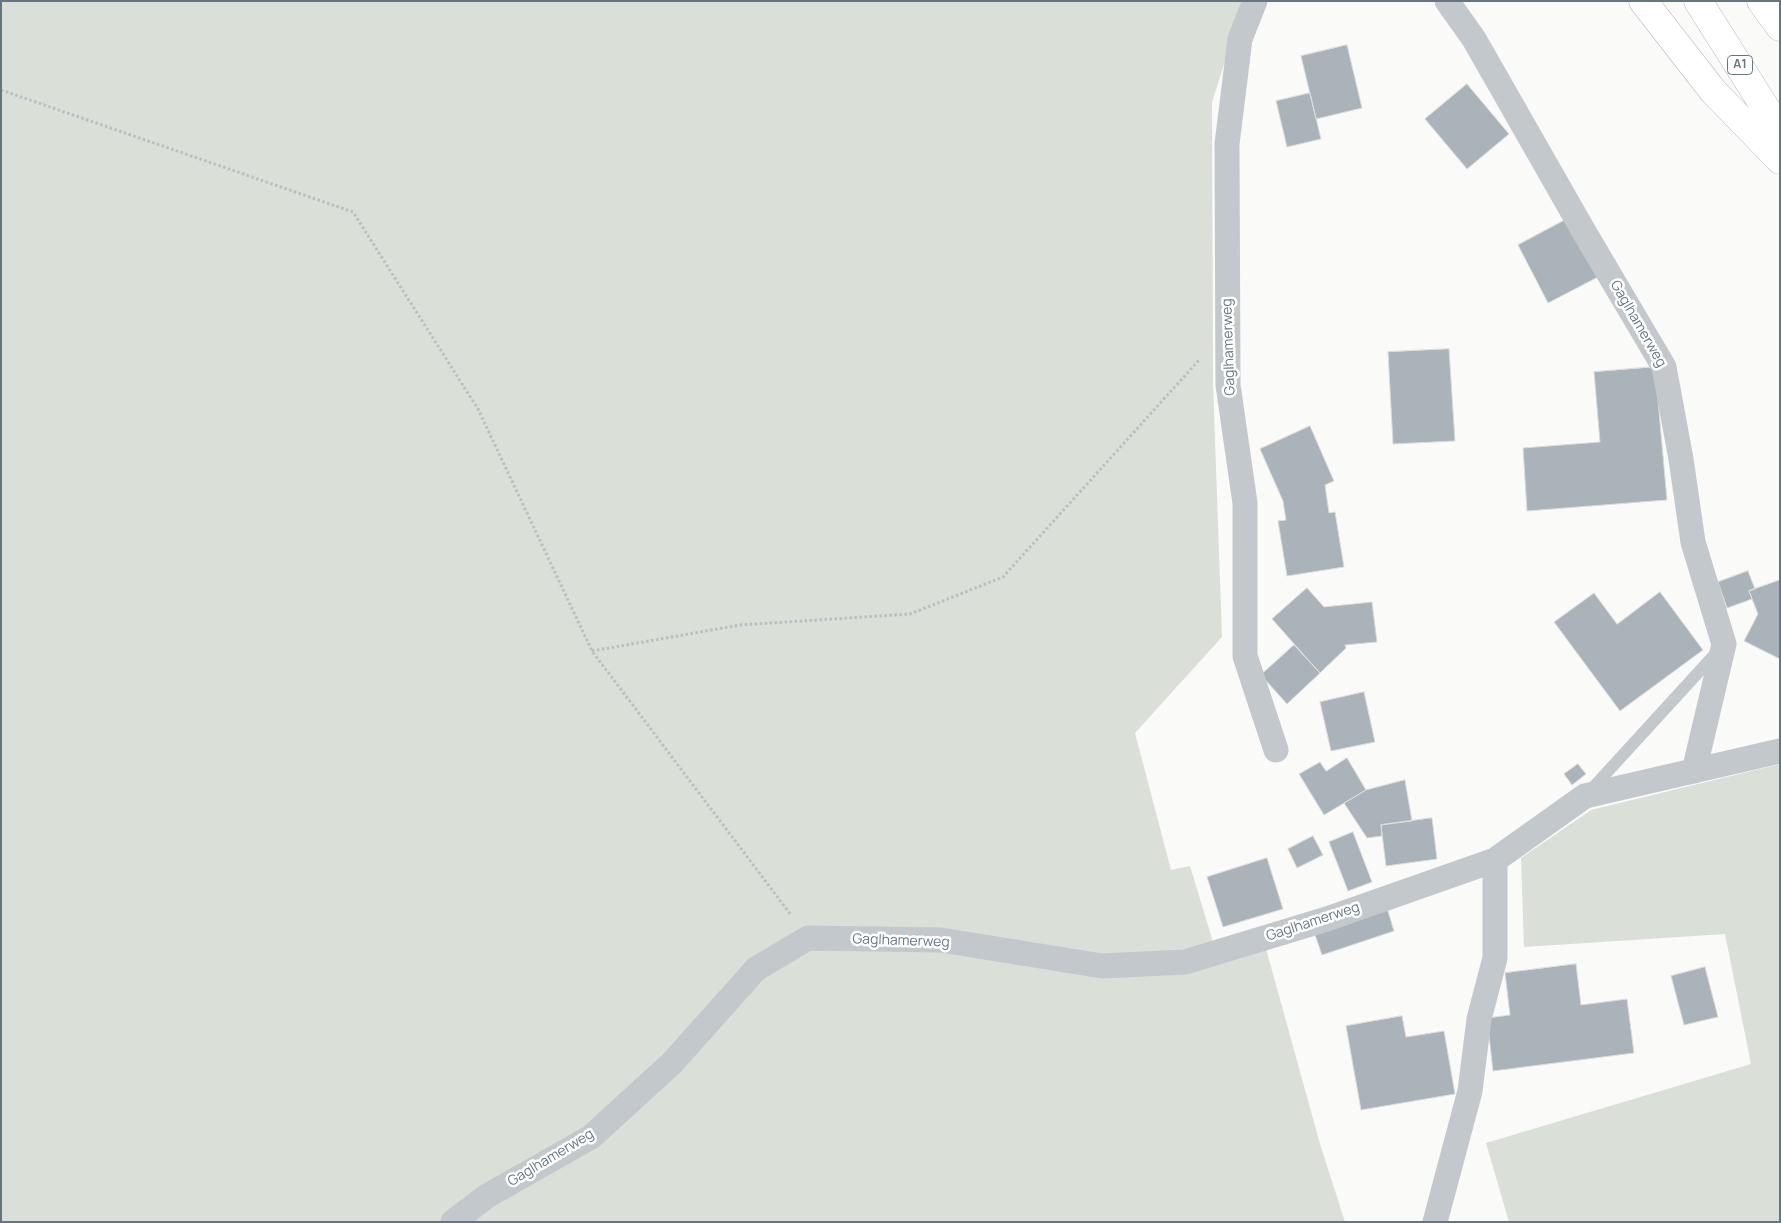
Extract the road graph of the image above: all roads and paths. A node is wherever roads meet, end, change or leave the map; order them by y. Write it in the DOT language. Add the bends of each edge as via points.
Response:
graph roads {
  1 [pos="1255,1"];
  2 [pos="1447,1"];
  3 [pos="1643,1"];
  4 [pos="1698,1"];
  5 [pos="1,90"];
  6 [pos="1780,130"];
  7 [pos="1780,160"];
  8 [pos="1228,329"];
  9 [pos="1724,644"];
  10 [pos="592,651"];
  11 [pos="1276,750"];
  12 [pos="1780,751"];
  13 [pos="1694,771"];
  14 [pos="1585,796"];
  15 [pos="1495,860"];
  16 [pos="808,938"];
  17 [pos="453,1222"];
  18 [pos="1435,1222"];
  1 -- 8 [label="street, Gaglhamerweg" via="1240,39 1227,144"];
  2 -- 9 [label="street, Gaglhamerweg" via="1474,39 1664,367 1693,542"];
  3 -- 7 [label="highway" via="1713,91"];
  4 -- 6 [label="highway, A1"];
  5 -- 10 [label="path" via="353,212 478,409"];
  8 -- 10 [label="path" via="1002,577 910,614 740,625"];
  8 -- 11 [label="street, Gaglhamerweg" via="1228,385 1245,503 1245,656"];
  9 -- 13 [label="street"];
  9 -- 14 [label="lane"];
  10 -- 16 [label="path"];
  12 -- 13 [label="street, Gaglhamerweg"];
  13 -- 14 [label="street, Gaglhamerweg"];
  14 -- 15 [label="street, Gaglhamerweg"];
  15 -- 16 [label="street, Gaglhamerweg" via="1328,919 1184,962 1102,966 941,940"];
  15 -- 18 [label="street" via="1495,958 1479,1019 1470,1091"];
  16 -- 17 [label="street, Gaglhamerweg" via="756,969 672,1062 591,1137 486,1196"];
}
